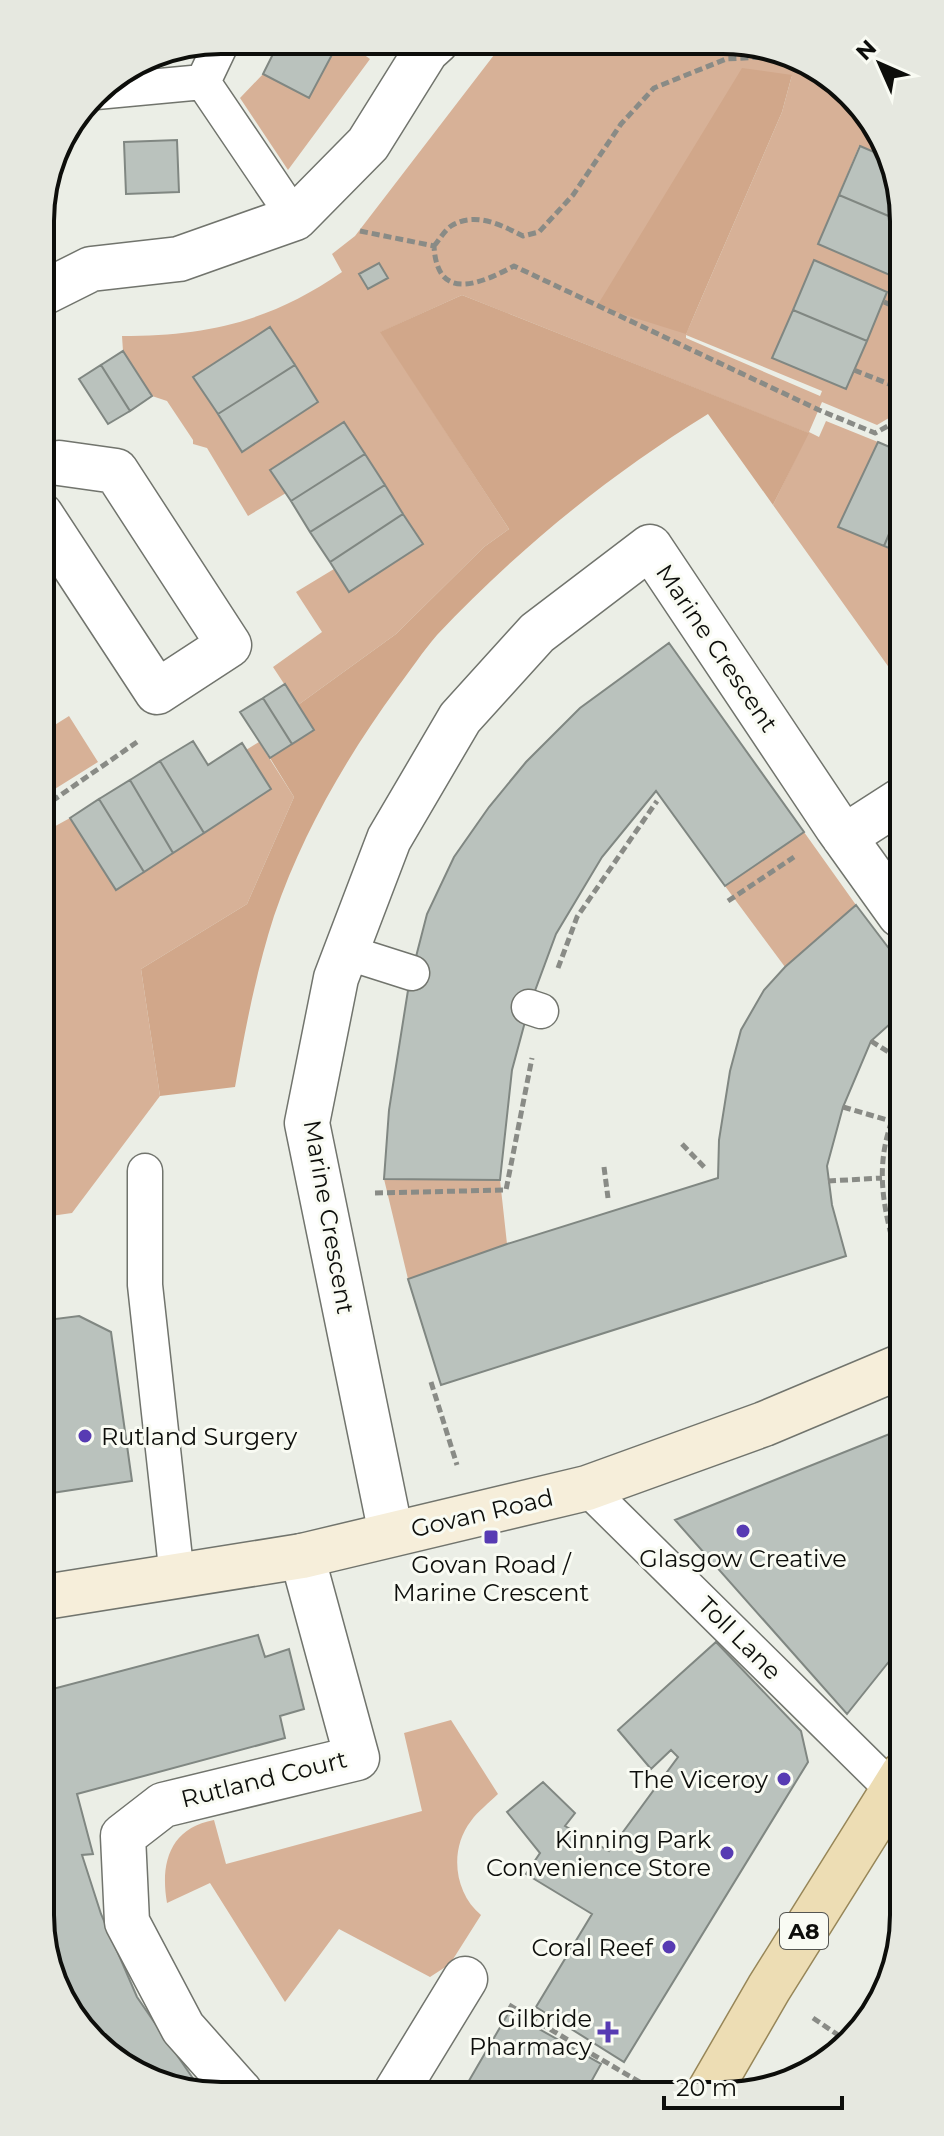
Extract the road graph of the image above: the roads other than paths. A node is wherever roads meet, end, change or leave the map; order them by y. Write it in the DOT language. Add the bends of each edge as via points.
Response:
graph roads {
  1 [pos="216,54"];
  2 [pos="424,54"];
  3 [pos="203,82"];
  4 [pos="118,90"];
  5 [pos="295,218"];
  6 [pos="54,288"];
  7 [pos="54,449"];
  8 [pos="54,532"];
  9 [pos="890,806"];
  10 [pos="840,832"];
  11 [pos="890,901"];
  12 [pos="346,952"];
  13 [pos="412,973"];
  14 [pos="145,1171"];
  15 [pos="890,1371"];
  16 [pos="587,1488"];
  17 [pos="391,1534"];
  18 [pos="302,1556"];
  19 [pos="177,1577"];
  20 [pos="54,1596"];
  21 [pos="890,1773"];
  22 [pos="890,1794"];
  23 [pos="465,1979"];
  24 [pos="231,2082"];
  25 [pos="402,2082"];
  26 [pos="715,2082"];
  1 -- 3 [label="lane"];
  2 -- 5 [label="street" via="368,144"];
  3 -- 4 [label="lane"];
  3 -- 5 [label="lane"];
  5 -- 6 [label="street" via="179,259 91,269"];
  7 -- 8 [label="street" via="116,471 229,645 157,692"];
  9 -- 10 [label="street"];
  10 -- 11 [label="street, Marine Crescent"];
  10 -- 12 [label="street, Marine Crescent" via="650,547 537,633 460,718 389,839"];
  12 -- 13 [label="lane"];
  12 -- 17 [label="street, Marine Crescent" via="307,1123"];
  14 -- 19 [label="lane" via="145,1285"];
  15 -- 16 [label="street, Govan Road" via="764,1424"];
  16 -- 17 [label="street, Govan Road"];
  16 -- 21 [label="lane, Toll Lane"];
  17 -- 18 [label="street, Govan Road"];
  18 -- 19 [label="street, Govan Road"];
  18 -- 24 [label="street, Rutland Court" via="357,1758 163,1805 123,1836 127,1922 183,2028"];
  19 -- 20 [label="street, Govan Road"];
  22 -- 26 [label="main road, A8"];
  23 -- 25 [label="street"];
}
